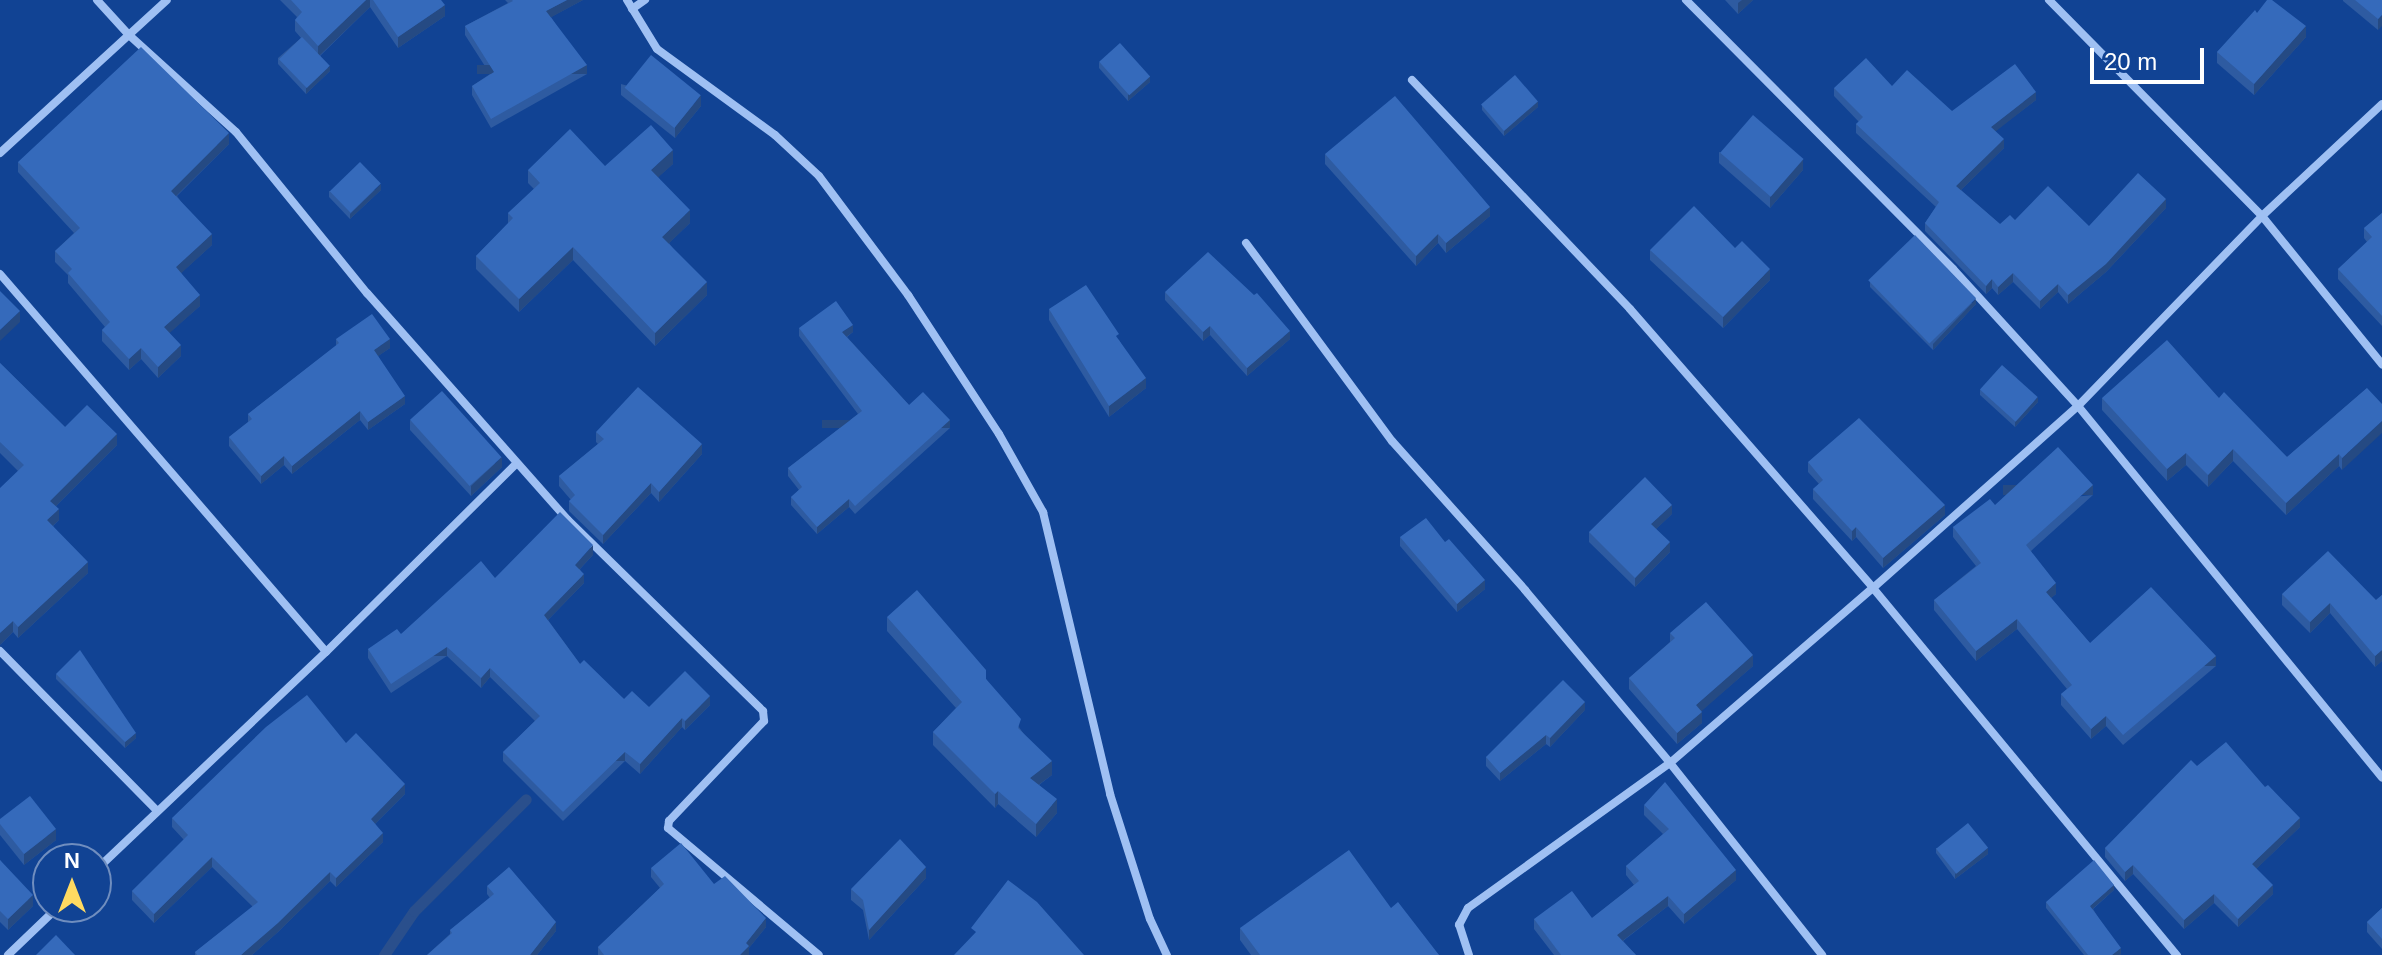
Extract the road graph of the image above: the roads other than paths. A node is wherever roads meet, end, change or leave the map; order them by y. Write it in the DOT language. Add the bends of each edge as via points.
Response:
graph roads {
  1 [pos="97,0"];
  2 [pos="167,0"];
  3 [pos="627,0"];
  4 [pos="645,0"];
  5 [pos="1686,0"];
  6 [pos="2049,0"];
  7 [pos="632,9"];
  8 [pos="129,35"];
  9 [pos="1412,80"];
  10 [pos="2382,104"];
  11 [pos="0,153"];
  12 [pos="2262,216"];
  13 [pos="1246,243"];
  14 [pos="0,274"];
  15 [pos="2382,364"];
  16 [pos="2078,406"];
  17 [pos="516,464"];
  18 [pos="1873,588"];
  19 [pos="0,651"];
  20 [pos="326,652"];
  21 [pos="1670,763"];
  22 [pos="2382,777"];
  23 [pos="156,810"];
  24 [pos="112,854"];
  25 [pos="41,923"];
  26 [pos="8,955"];
  27 [pos="819,955"];
  28 [pos="1167,955"];
  29 [pos="1469,955"];
  30 [pos="1822,955"];
  31 [pos="2177,955"];
  1 -- 8 [label="street"];
  2 -- 8 [label="street"];
  3 -- 7 [label="street"];
  4 -- 7 [label="street"];
  5 -- 16 [label="street" via="1953,269"];
  6 -- 12 [label="street"];
  7 -- 28 [label="street" via="657,49 775,135 819,176 908,295 999,434 1043,512 1110,794 1150,919"];
  8 -- 11 [label="street"];
  8 -- 17 [label="street" via="236,132"];
  9 -- 18 [label="street" via="1630,309"];
  10 -- 12 [label="street"];
  12 -- 15 [label="street"];
  12 -- 16 [label="street"];
  13 -- 21 [label="street" via="1392,441"];
  14 -- 20 [label="street"];
  16 -- 18 [label="street"];
  16 -- 22 [label="street"];
  17 -- 20 [label="street"];
  17 -- 27 [label="street" via="763,711 764,721 668,828"];
  18 -- 21 [label="street"];
  18 -- 31 [label="street"];
  19 -- 23 [label="street"];
  20 -- 23 [label="street"];
  21 -- 29 [label="street" via="1468,908 1459,925"];
  21 -- 30 [label="street"];
  23 -- 24 [label="street"];
  25 -- 26 [label="street"];
}
